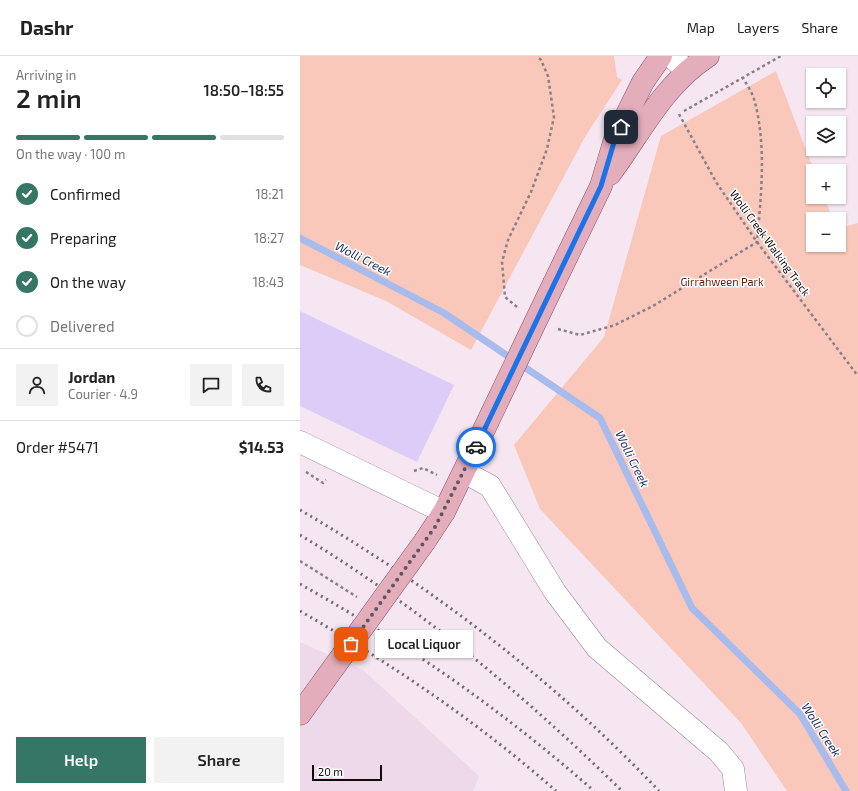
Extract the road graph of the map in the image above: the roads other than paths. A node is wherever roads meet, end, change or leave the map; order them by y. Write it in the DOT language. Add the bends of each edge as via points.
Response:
graph roads {
  1 [pos="660,56"];
  2 [pos="671,56"];
  3 [pos="708,56"];
  4 [pos="687,71"];
  5 [pos="602,185"];
  6 [pos="300,442"];
  7 [pos="464,472"];
  8 [pos="444,512"];
  9 [pos="300,714"];
  10 [pos="736,791"];
  1 -- 5 [label="main road" via="643,82 615,139"];
  2 -- 4 [label="street"];
  3 -- 4 [label="main road"];
  4 -- 5 [label="main road" via="659,101"];
  5 -- 7 [label="main road, bridge"];
  6 -- 8 [label="street"];
  7 -- 8 [label="main road"];
  7 -- 10 [label="street" via="490,486 555,592 597,648 719,752 734,769"];
  8 -- 9 [label="main road, bridge"];
}
